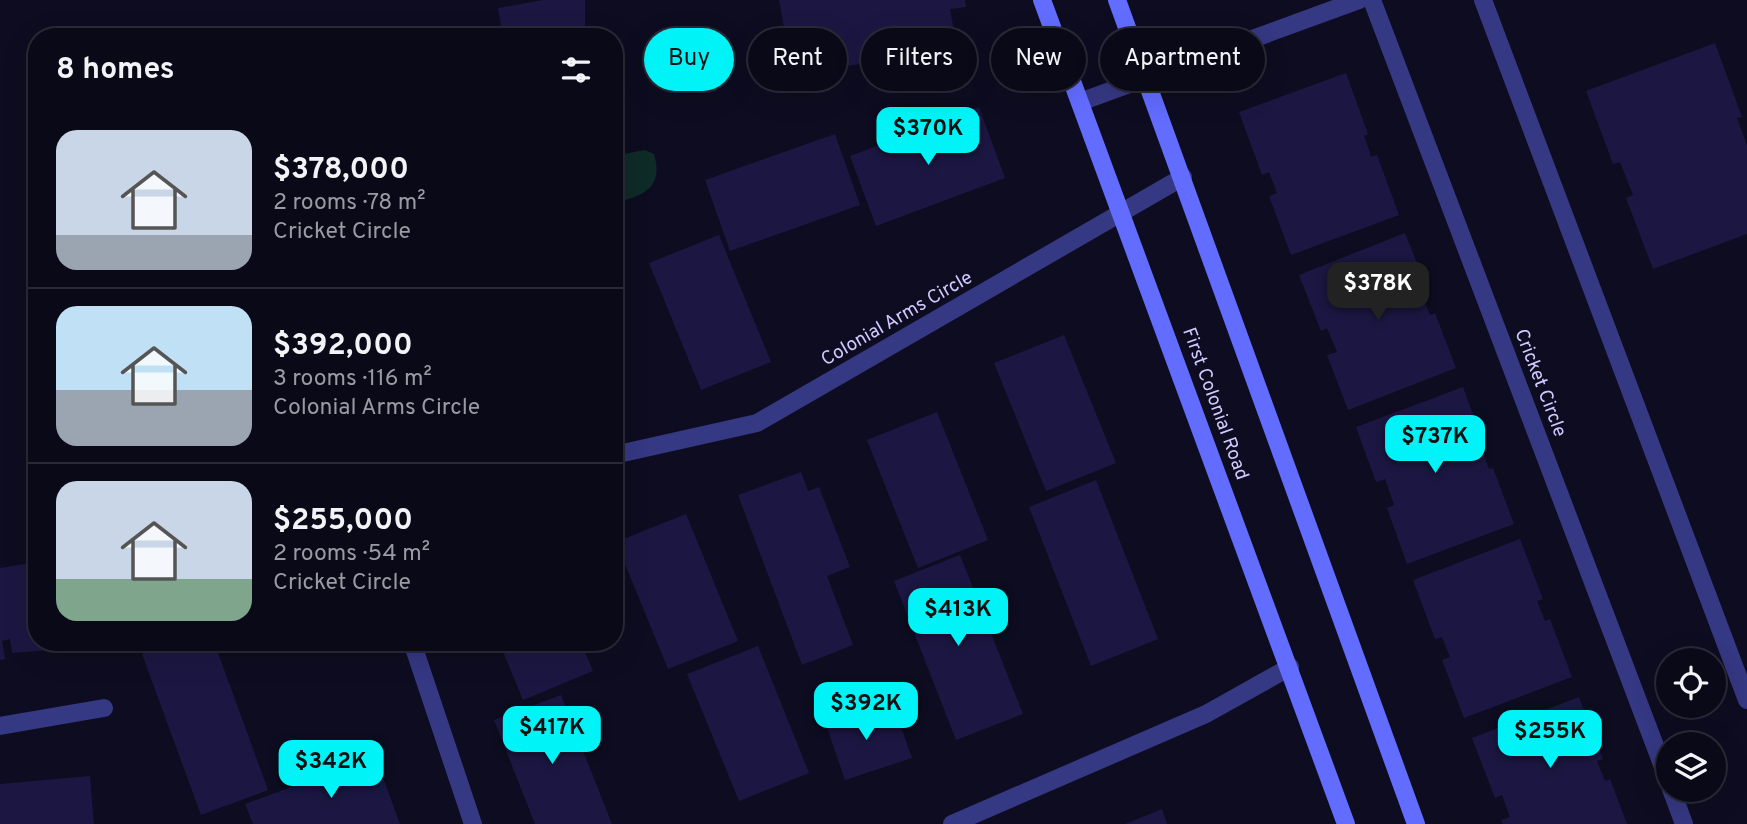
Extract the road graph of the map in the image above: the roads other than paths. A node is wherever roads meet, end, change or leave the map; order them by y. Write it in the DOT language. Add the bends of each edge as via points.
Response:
graph roads {
  1 [pos="1042,0"];
  2 [pos="1116,0"];
  3 [pos="1359,0"];
  4 [pos="1372,0"];
  5 [pos="1483,0"];
  6 [pos="1127,28"];
  7 [pos="1265,34"];
  8 [pos="1110,91"];
  9 [pos="1151,91"];
  10 [pos="1080,102"];
  11 [pos="1183,177"];
  12 [pos="1122,215"];
  13 [pos="623,453"];
  14 [pos="415,651"];
  15 [pos="1290,667"];
  16 [pos="1747,700"];
  17 [pos="104,708"];
  18 [pos="0,726"];
  19 [pos="1656,748"];
  20 [pos="1676,802"];
  21 [pos="473,824"];
  22 [pos="952,824"];
  23 [pos="1346,824"];
  24 [pos="1416,824"];
  25 [pos="1684,824"];
  1 -- 10 [label="main road, First Colonial Road"];
  2 -- 6 [label="main road"];
  3 -- 7 [label="street"];
  4 -- 19 [label="street, Cricket Circle"];
  5 -- 16 [label="street"];
  8 -- 10 [label="street"];
  9 -- 11 [label="main road"];
  10 -- 12 [label="main road, First Colonial Road"];
  11 -- 12 [label="street, Colonial Arms Circle"];
  11 -- 24 [label="main road"];
  12 -- 13 [label="street, Colonial Arms Circle" via="757,423"];
  12 -- 15 [label="main road, First Colonial Road"];
  14 -- 21 [label="street"];
  15 -- 22 [label="street" via="1206,713"];
  15 -- 23 [label="main road, First Colonial Road"];
  17 -- 18 [label="street"];
  20 -- 25 [label="street"];
}
